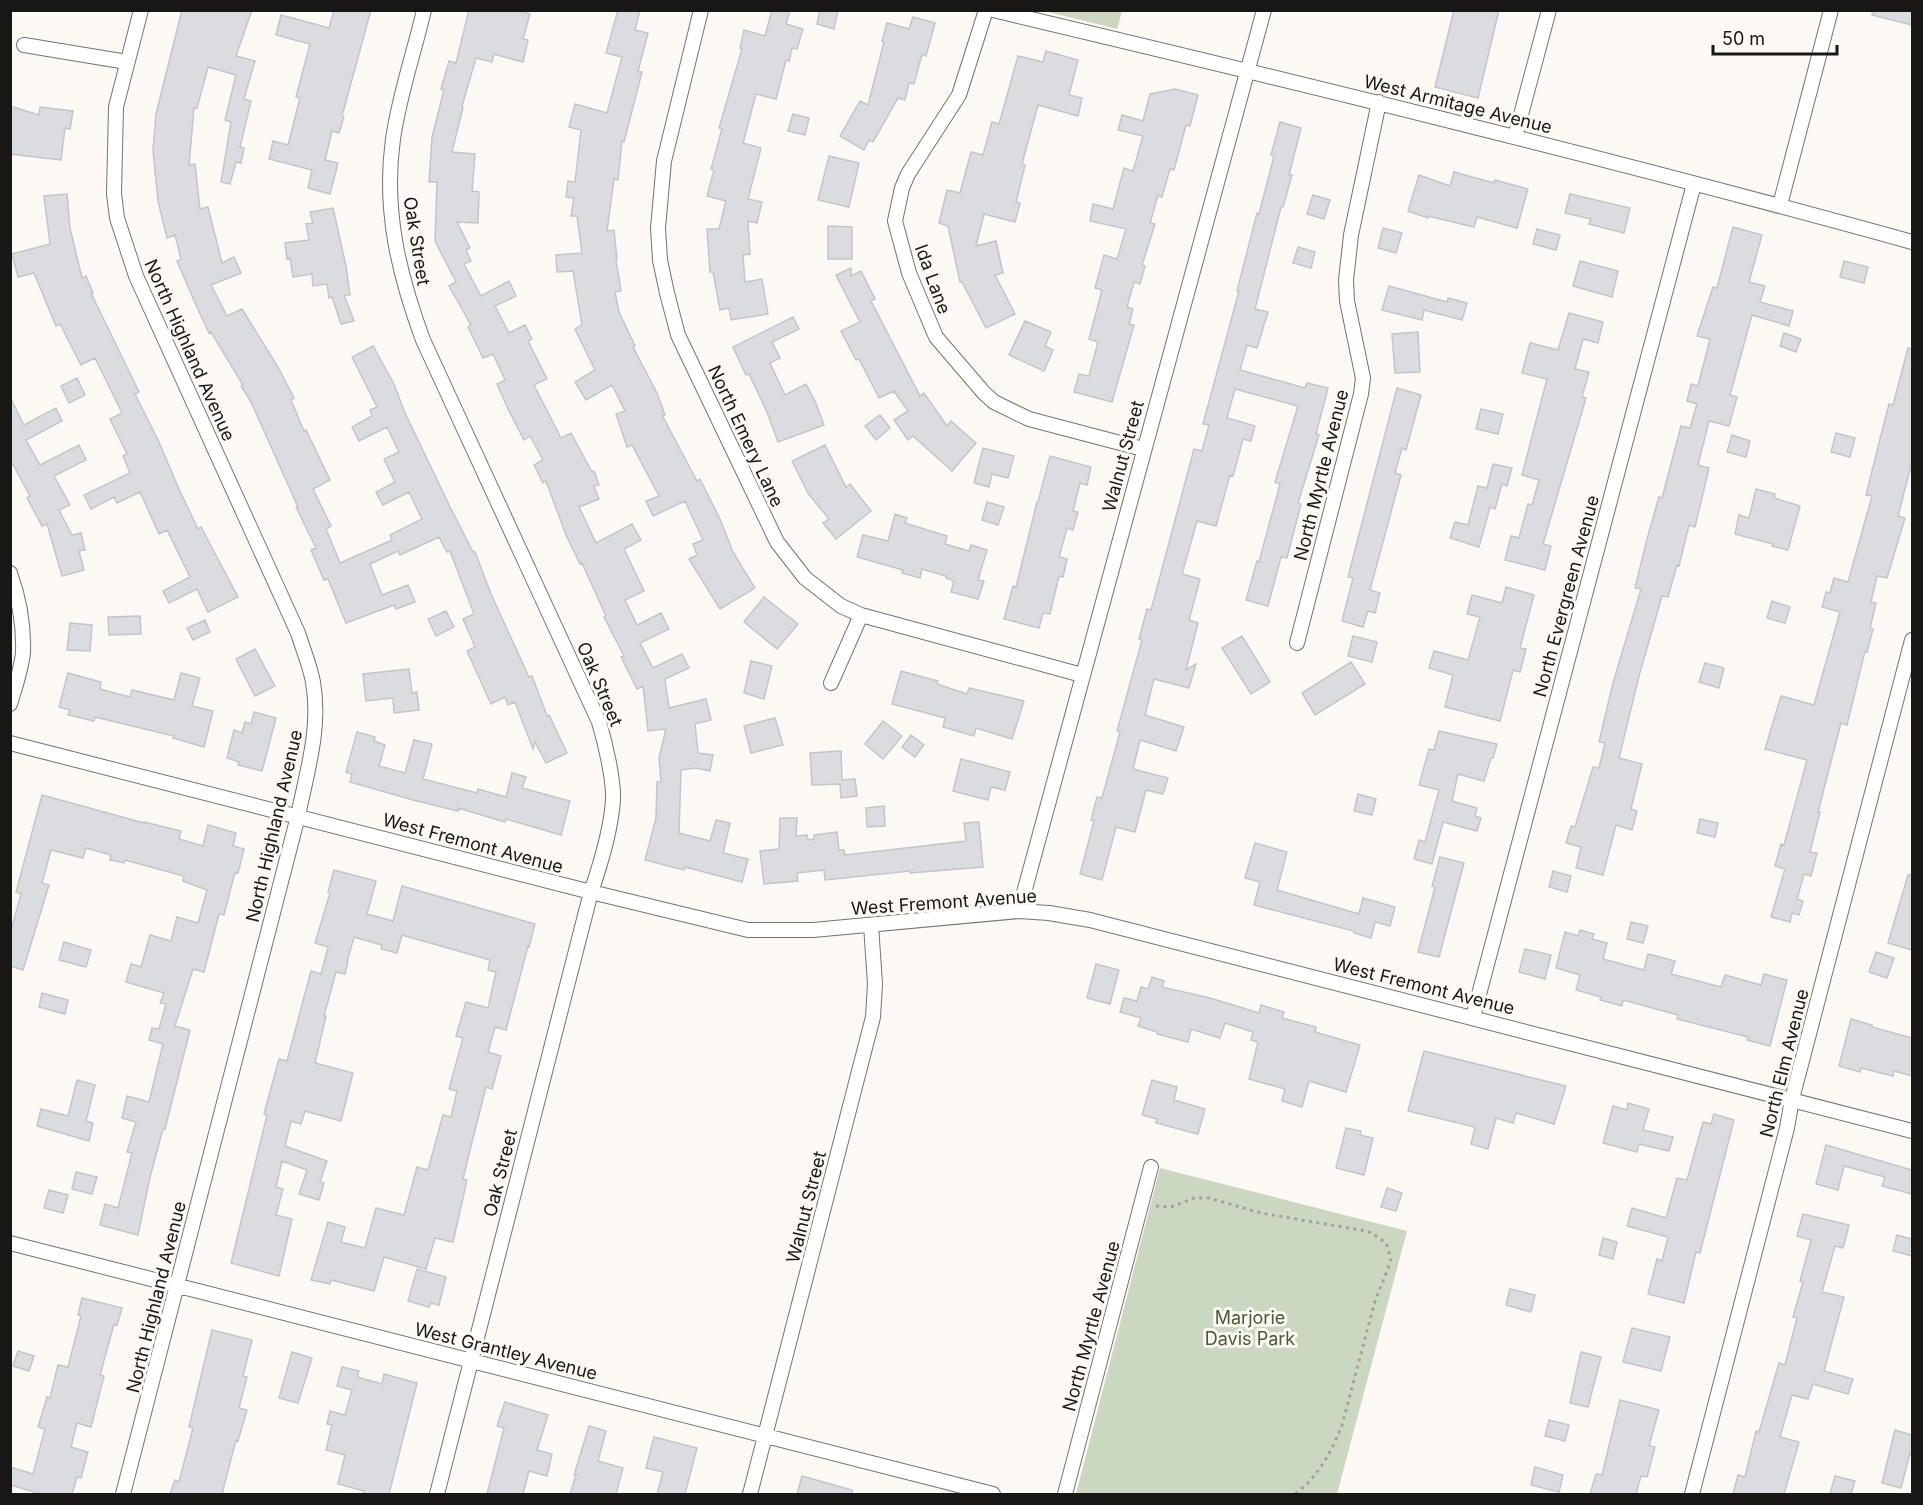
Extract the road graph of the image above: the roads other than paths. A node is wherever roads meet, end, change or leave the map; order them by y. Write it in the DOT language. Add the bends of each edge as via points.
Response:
graph roads {
  1 [pos="141,10"];
  2 [pos="424,10"];
  3 [pos="701,10"];
  4 [pos="986,10"];
  5 [pos="993,10"];
  6 [pos="1264,10"];
  7 [pos="1549,10"];
  8 [pos="1831,10"];
  9 [pos="24,45"];
  10 [pos="128,62"];
  11 [pos="1248,70"];
  12 [pos="1380,102"];
  13 [pos="1515,137"];
  14 [pos="1694,184"];
  15 [pos="1780,206"];
  16 [pos="1912,242"];
  17 [pos="1143,449"];
  18 [pos="10,573"];
  19 [pos="861,615"];
  20 [pos="1912,639"];
  21 [pos="1297,644"];
  22 [pos="1082,675"];
  23 [pos="831,683"];
  24 [pos="10,704"];
  25 [pos="10,743"];
  26 [pos="298,816"];
  27 [pos="591,892"];
  28 [pos="1019,911"];
  29 [pos="871,925"];
  30 [pos="1473,1017"];
  31 [pos="1792,1100"];
  32 [pos="1912,1131"];
  33 [pos="1152,1167"];
  34 [pos="10,1243"];
  35 [pos="177,1287"];
  36 [pos="471,1360"];
  37 [pos="765,1437"];
  38 [pos="123,1494"];
  39 [pos="436,1494"];
  40 [pos="750,1494"];
  41 [pos="993,1494"];
  42 [pos="1065,1494"];
  43 [pos="1692,1494"];
  1 -- 10 [label="street, North Highland Avenue"];
  2 -- 27 [label="street, Oak Street" via="393,141 390,197 397,258 423,340 606,745 613,799 603,858"];
  3 -- 19 [label="street, North Emery Lane" via="664,161 658,228 660,260 678,335 777,542 805,578 841,606"];
  4 -- 17 [label="street, Ida Lane" via="959,95 902,188 895,221 909,273 936,337 994,402 1029,419"];
  5 -- 11 [label="street, West Armitage Avenue"];
  6 -- 11 [label="street, Walnut Street"];
  7 -- 13 [label="street"];
  8 -- 15 [label="street"];
  9 -- 10 [label="street"];
  10 -- 26 [label="street, North Highland Avenue" via="116,107 117,218 136,276 301,642 316,713 315,738"];
  11 -- 12 [label="street, West Armitage Avenue"];
  11 -- 17 [label="street, Walnut Street"];
  12 -- 13 [label="street, West Armitage Avenue"];
  12 -- 21 [label="street, North Myrtle Avenue" via="1346,280 1363,378 1361,394"];
  13 -- 14 [label="street, West Armitage Avenue"];
  14 -- 15 [label="street, West Armitage Avenue"];
  14 -- 30 [label="street, North Evergreen Avenue"];
  15 -- 16 [label="street, West Armitage Avenue"];
  17 -- 22 [label="street, Walnut Street"];
  18 -- 24 [label="street" via="23,634 23,655"];
  19 -- 22 [label="street, North Emery Lane"];
  19 -- 23 [label="street"];
  20 -- 31 [label="street, North Elm Avenue"];
  22 -- 28 [label="street, Walnut Street"];
  25 -- 26 [label="street, West Fremont Avenue"];
  26 -- 27 [label="street, West Fremont Avenue"];
  26 -- 35 [label="street, North Highland Avenue"];
  27 -- 29 [label="street, West Fremont Avenue" via="748,930"];
  27 -- 36 [label="street, Oak Street"];
  28 -- 29 [label="street, West Fremont Avenue"];
  28 -- 30 [label="street, West Fremont Avenue" via="1090,920"];
  29 -- 37 [label="street, Walnut Street" via="873,1017"];
  30 -- 31 [label="street, West Fremont Avenue"];
  31 -- 32 [label="street, West Fremont Avenue"];
  31 -- 43 [label="street, North Elm Avenue"];
  33 -- 42 [label="street, North Myrtle Avenue"];
  34 -- 35 [label="street, West Grantley Avenue"];
  35 -- 36 [label="street, West Grantley Avenue"];
  35 -- 38 [label="street, North Highland Avenue"];
  36 -- 37 [label="street, West Grantley Avenue"];
  36 -- 39 [label="street, Oak Street"];
  37 -- 40 [label="street, Walnut Street"];
  37 -- 41 [label="street, West Grantley Avenue"];
}
